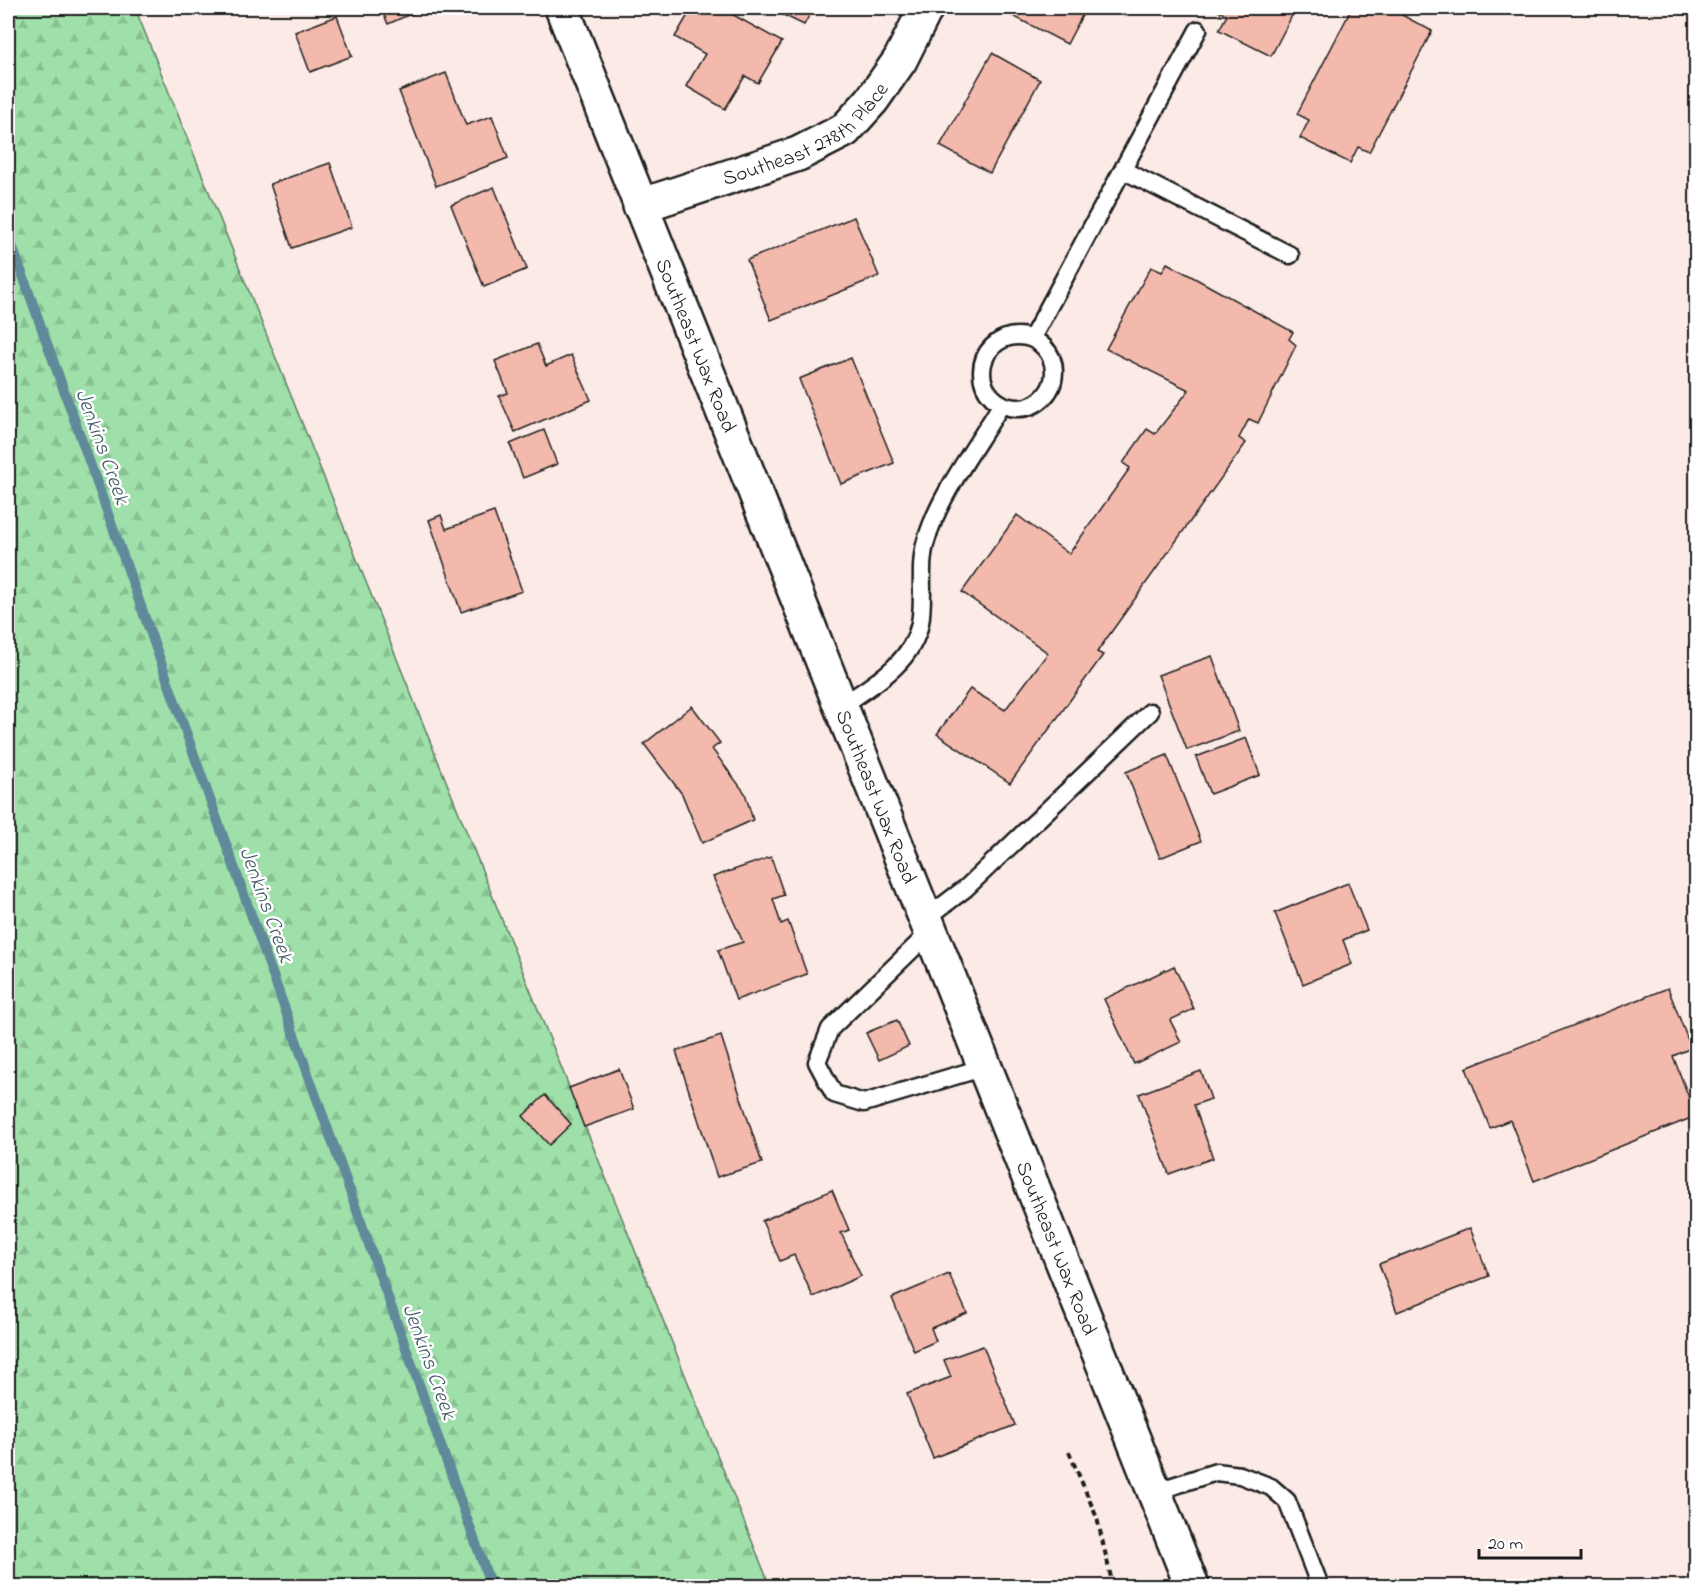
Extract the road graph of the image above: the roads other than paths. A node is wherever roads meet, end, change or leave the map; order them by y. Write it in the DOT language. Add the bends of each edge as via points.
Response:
graph roads {
  1 [pos="562,8"];
  2 [pos="926,8"];
  3 [pos="1198,30"];
  4 [pos="1123,170"];
  5 [pos="640,206"];
  6 [pos="1290,255"];
  7 [pos="1032,338"];
  8 [pos="1001,405"];
  9 [pos="840,707"];
  10 [pos="1150,712"];
  11 [pos="928,925"];
  12 [pos="985,1067"];
  13 [pos="1154,1492"];
  14 [pos="1192,1587"];
  15 [pos="1320,1587"];
  1 -- 5 [label="street, Southeast Wax Road"];
  2 -- 5 [label="street, Southeast 278th Place" via="900,60 845,130 798,154"];
  3 -- 4 [label="lane"];
  4 -- 6 [label="lane"];
  4 -- 7 [label="lane"];
  5 -- 9 [label="street, Southeast Wax Road"];
  7 -- 8 [label="lane" via="1008,337 996,342 985,357 981,375 984,387"];
  7 -- 8 [label="lane" via="1050,354 1054,376 1051,388 1035,404 1012,408"];
  8 -- 9 [label="lane" via="940,506 925,542 920,623 910,649 890,672"];
  9 -- 11 [label="street, Southeast Wax Road"];
  10 -- 11 [label="lane"];
  11 -- 12 [label="street, Southeast Wax Road"];
  11 -- 12 [label="lane" via="830,1029 818,1062 834,1094 864,1103"];
  12 -- 13 [label="street, Southeast Wax Road"];
  13 -- 14 [label="street, Southeast Wax Road"];
  13 -- 15 [label="lane" via="1216,1472 1240,1475 1271,1487 1287,1501"];
}
